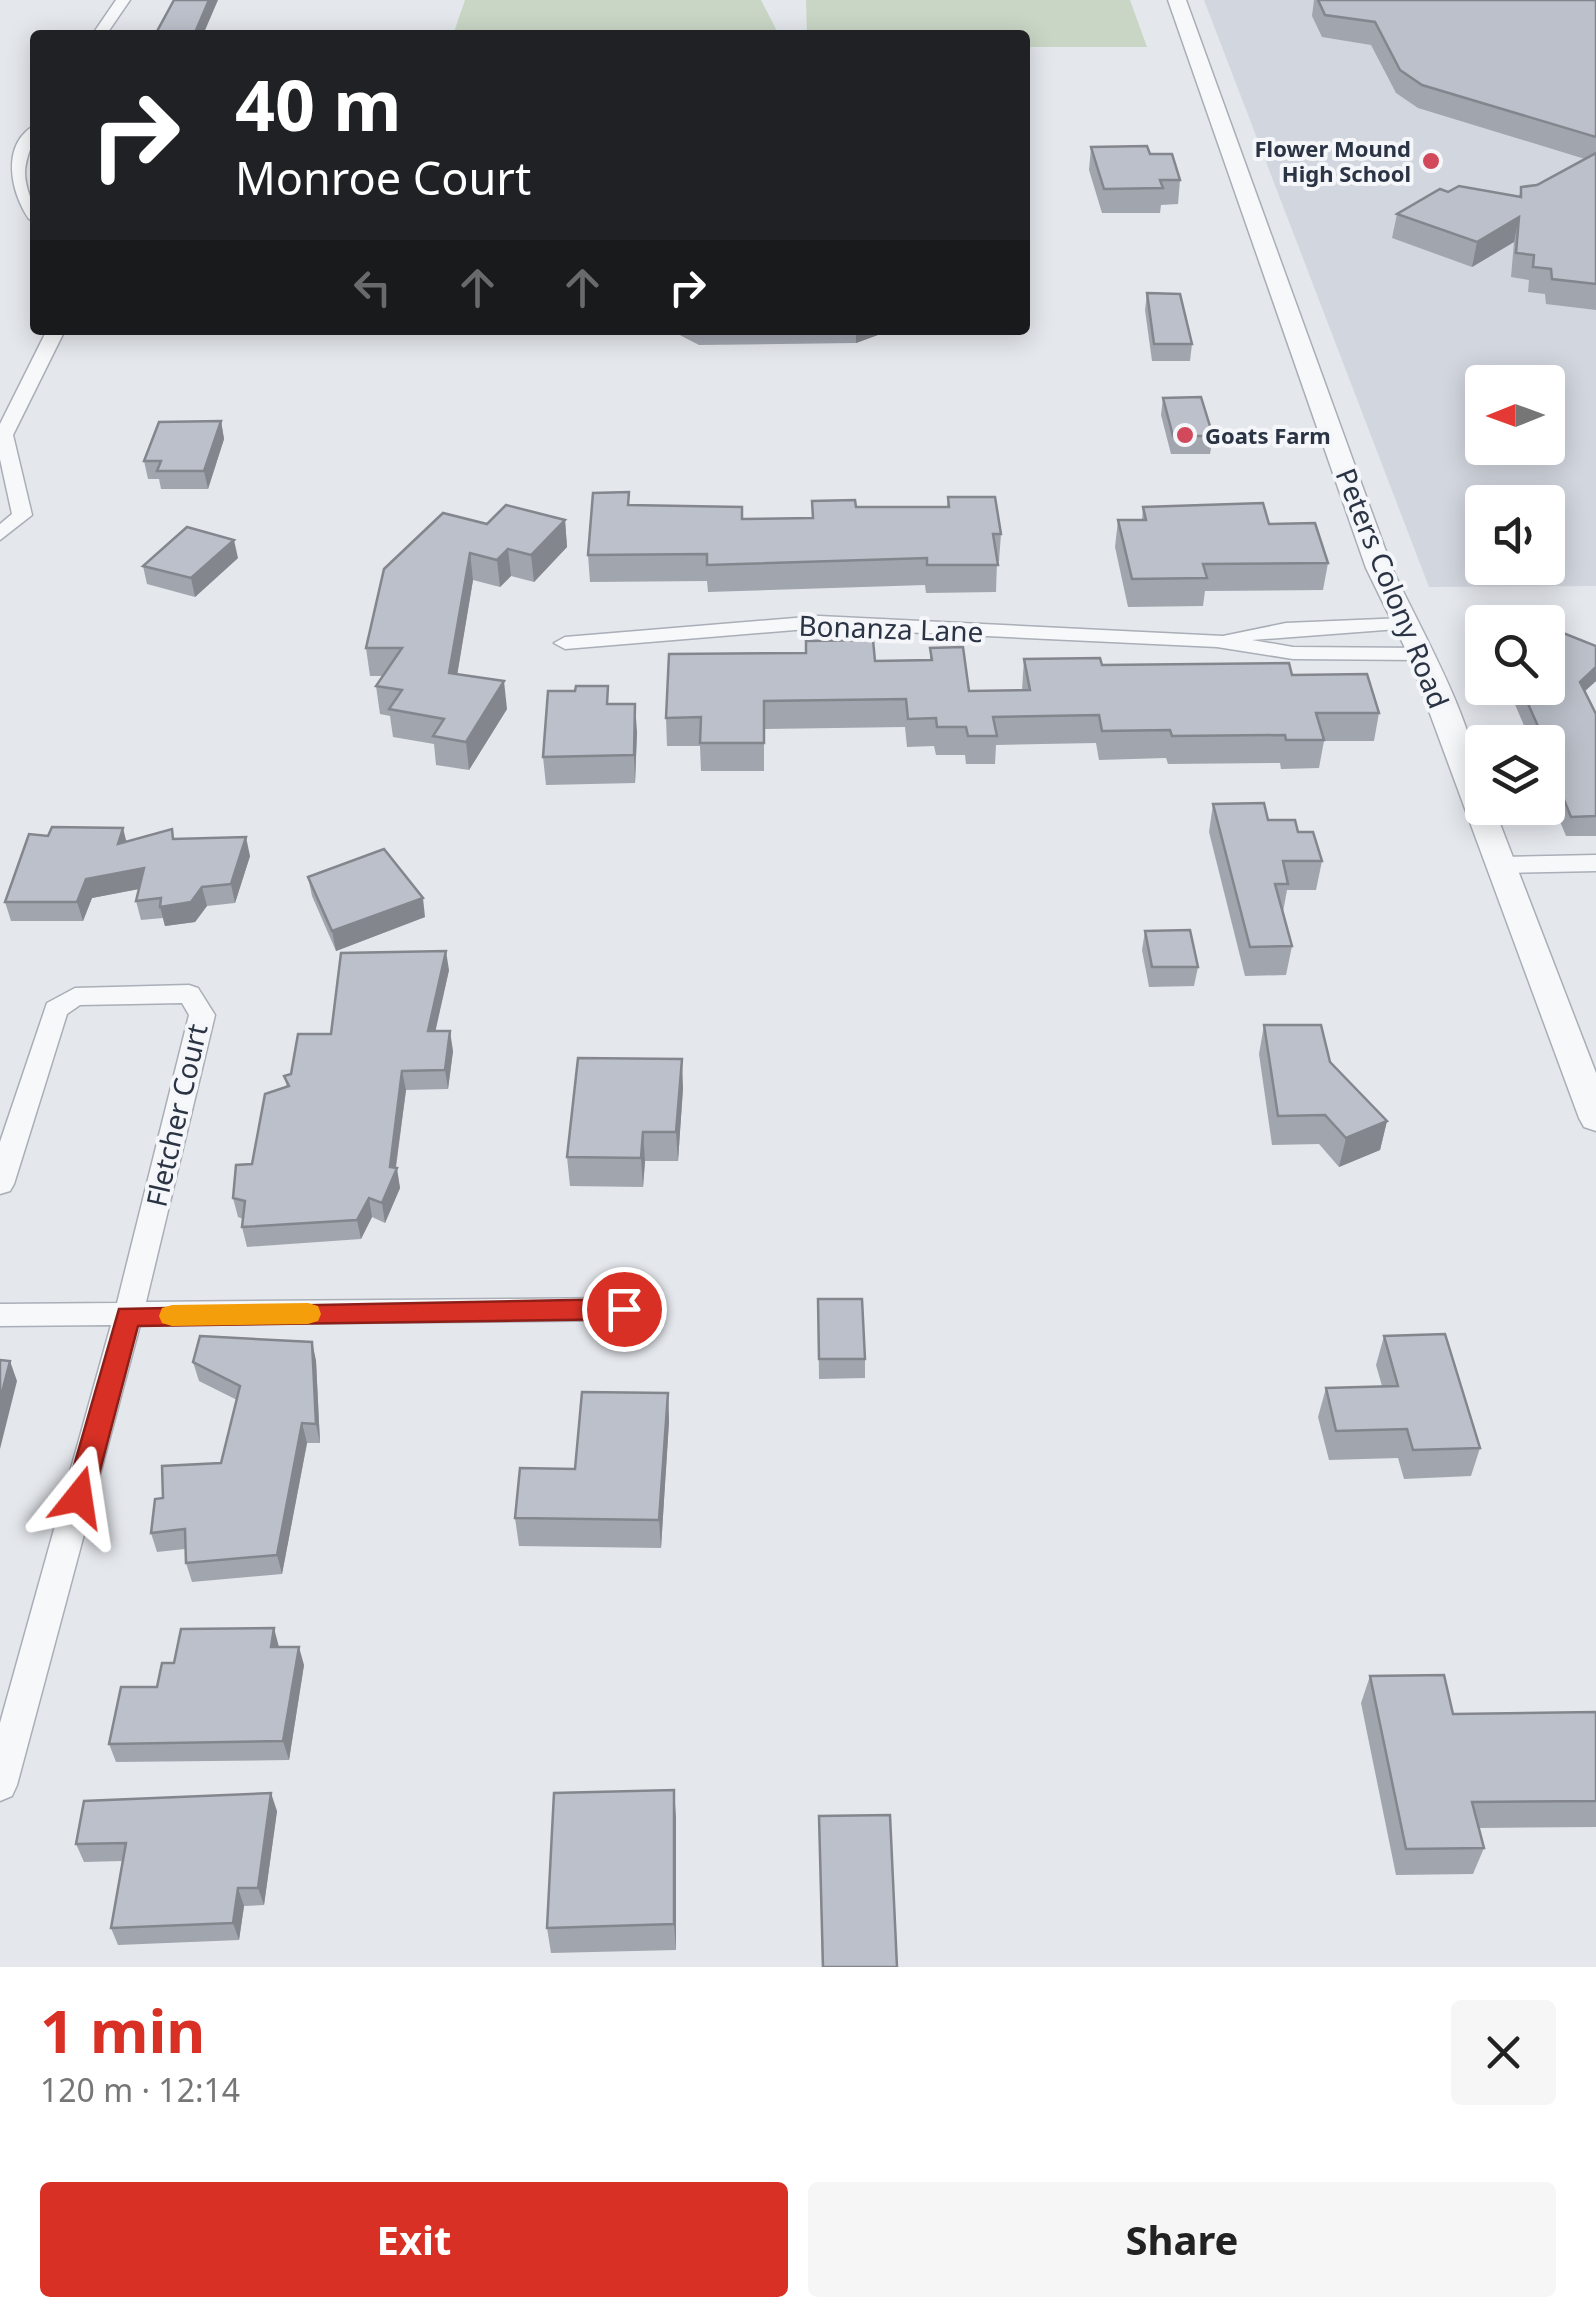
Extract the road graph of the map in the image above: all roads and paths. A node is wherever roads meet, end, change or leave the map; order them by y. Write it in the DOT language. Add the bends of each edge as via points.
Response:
graph roads {
  1 [pos="123,0"];
  2 [pos="1177,0"];
  3 [pos="102,30"];
  4 [pos="30,138"];
  5 [pos="30,205"];
  6 [pos="54,335"];
  7 [pos="2,439"];
  8 [pos="0,534"];
  9 [pos="1404,624"];
  10 [pos="1217,640"];
  11 [pos="565,643"];
  12 [pos="1422,654"];
  13 [pos="1596,863"];
  14 [pos="1502,865"];
  15 [pos="1596,1118"];
  16 [pos="0,1184"];
  17 [pos="624,1309"];
  18 [pos="0,1314"];
  19 [pos="128,1316"];
  20 [pos="0,1785"];
  1 -- 3 [label="street"];
  2 -- 9 [label="street, Peters Colony Road"];
  4 -- 5 [label="street" via="16,160 16,175"];
  6 -- 7 [label="street"];
  7 -- 8 [label="street" via="22,514"];
  9 -- 10 [label="street, Bonanza Lane" via="1286,628"];
  9 -- 12 [label="street, Peters Colony Road"];
  10 -- 11 [label="street, Bonanza Lane" via="818,622"];
  10 -- 12 [label="street, Bonanza Lane" via="1293,652"];
  12 -- 14 [label="street, Peters Colony Road"];
  13 -- 14 [label="street"];
  14 -- 15 [label="street, Peters Colony Road"];
  16 -- 19 [label="street, Fletcher Court" via="56,1009 75,997 189,994 202,1016"];
  17 -- 19 [label="street"];
  18 -- 19 [label="street"];
  19 -- 20 [label="street, Fletcher Court"];
}
